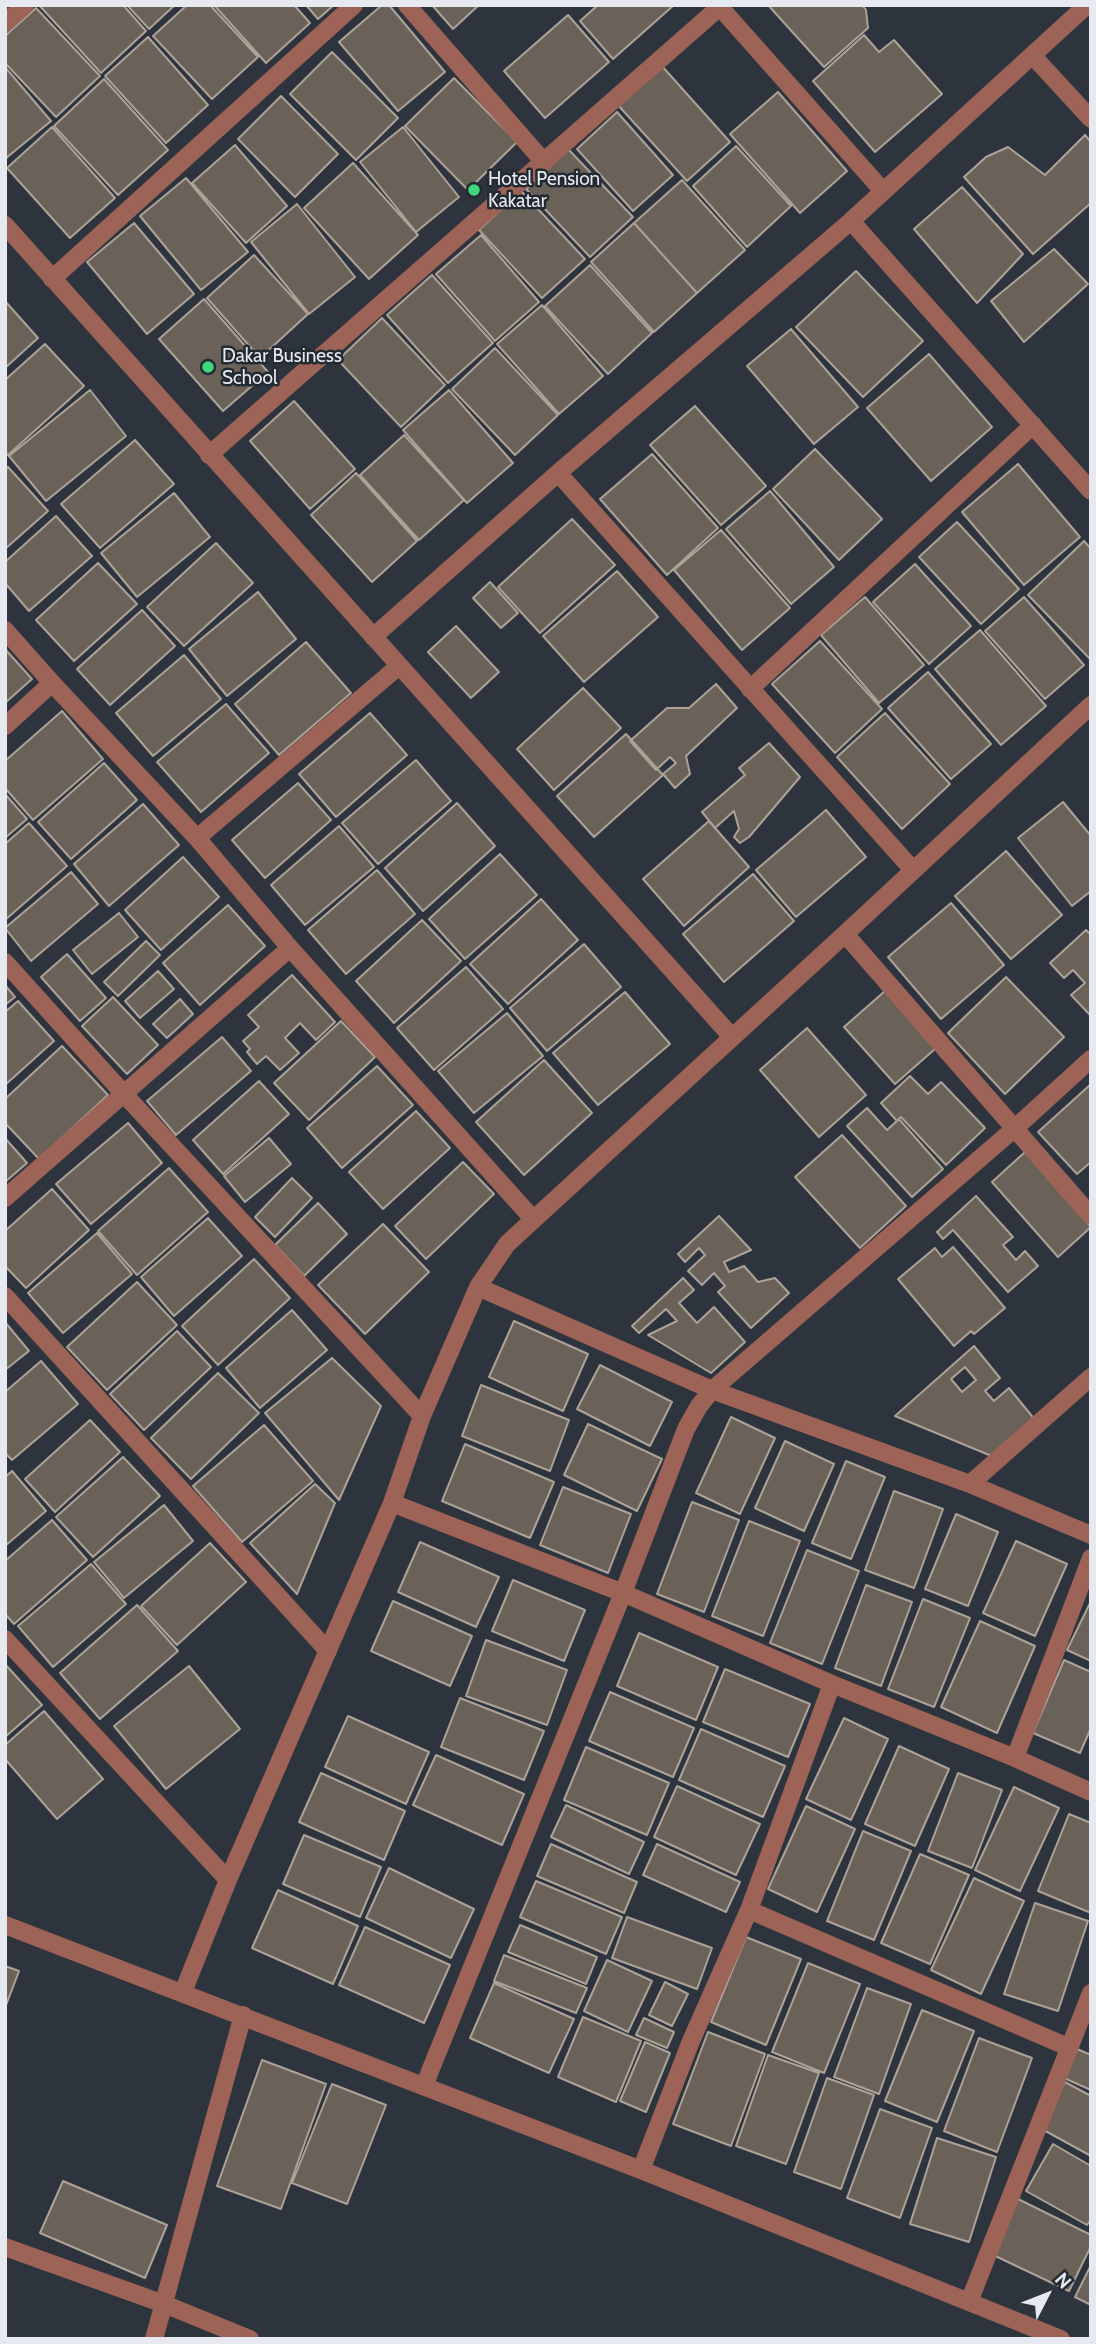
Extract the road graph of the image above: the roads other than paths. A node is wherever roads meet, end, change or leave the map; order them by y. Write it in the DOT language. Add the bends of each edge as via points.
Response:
graph roads {
  1 [pos="25,5"];
  2 [pos="354,5"];
  3 [pos="407,5"];
  4 [pos="1087,5"];
  5 [pos="720,6"];
  6 [pos="5,23"];
  7 [pos="1032,55"];
  8 [pos="1091,119"];
  9 [pos="544,162"];
  10 [pos="883,191"];
  11 [pos="851,221"];
  12 [pos="5,225"];
  13 [pos="52,279"];
  14 [pos="1033,425"];
  15 [pos="209,455"];
  16 [pos="558,473"];
  17 [pos="1091,491"];
  18 [pos="5,630"];
  19 [pos="373,637"];
  20 [pos="399,666"];
  21 [pos="52,683"];
  22 [pos="750,689"];
  23 [pos="1091,705"];
  24 [pos="5,726"];
  25 [pos="197,838"];
  26 [pos="913,870"];
  27 [pos="845,934"];
  28 [pos="290,948"];
  29 [pos="5,962"];
  30 [pos="732,1037"];
  31 [pos="1091,1059"];
  32 [pos="124,1094"];
  33 [pos="1014,1129"];
  34 [pos="5,1198"];
  35 [pos="1091,1216"];
  36 [pos="533,1219"];
  37 [pos="478,1287"];
  38 [pos="5,1296"];
  39 [pos="1091,1377"];
  40 [pos="712,1390"];
  41 [pos="422,1416"];
  42 [pos="970,1484"];
  43 [pos="391,1503"];
  44 [pos="1091,1535"];
  45 [pos="1091,1558"];
  46 [pos="623,1593"];
  47 [pos="5,1639"];
  48 [pos="328,1651"];
  49 [pos="832,1684"];
  50 [pos="1015,1758"];
  51 [pos="1091,1792"];
  52 [pos="228,1880"];
  53 [pos="749,1910"];
  54 [pos="5,1925"];
  55 [pos="183,1992"];
  56 [pos="1091,1993"];
  57 [pos="243,2015"];
  58 [pos="1068,2047"];
  59 [pos="424,2086"];
  60 [pos="641,2170"];
  61 [pos="5,2247"];
  62 [pos="969,2302"];
  63 [pos="164,2304"];
  64 [pos="154,2339"];
  65 [pos="250,2339"];
  66 [pos="1061,2339"];
  1 -- 6 [label="street"];
  2 -- 13 [label="street"];
  3 -- 9 [label="street"];
  4 -- 7 [label="street"];
  5 -- 9 [label="street"];
  5 -- 10 [label="street"];
  7 -- 8 [label="street"];
  7 -- 10 [label="street"];
  9 -- 15 [label="street"];
  10 -- 11 [label="street"];
  11 -- 14 [label="street"];
  11 -- 16 [label="street"];
  12 -- 13 [label="street"];
  13 -- 15 [label="street"];
  14 -- 17 [label="street"];
  14 -- 22 [label="street"];
  15 -- 19 [label="street"];
  16 -- 19 [label="street"];
  16 -- 22 [label="street"];
  18 -- 21 [label="street"];
  19 -- 20 [label="street"];
  20 -- 25 [label="street"];
  20 -- 30 [label="street"];
  21 -- 24 [label="street"];
  21 -- 25 [label="street"];
  22 -- 26 [label="street"];
  23 -- 26 [label="street"];
  25 -- 28 [label="street"];
  26 -- 27 [label="street"];
  27 -- 30 [label="street"];
  27 -- 33 [label="street"];
  28 -- 32 [label="street"];
  28 -- 36 [label="street"];
  29 -- 32 [label="street"];
  30 -- 36 [label="street"];
  31 -- 33 [label="street"];
  32 -- 34 [label="street"];
  32 -- 41 [label="street"];
  33 -- 35 [label="street"];
  33 -- 40 [label="street"];
  36 -- 37 [label="street" via="507,1244"];
  37 -- 40 [label="street"];
  37 -- 41 [label="street"];
  38 -- 48 [label="street"];
  39 -- 42 [label="street"];
  40 -- 42 [label="street"];
  40 -- 46 [label="street" via="686,1429"];
  41 -- 43 [label="street"];
  42 -- 44 [label="street"];
  43 -- 46 [label="street"];
  43 -- 48 [label="street"];
  45 -- 50 [label="street"];
  46 -- 49 [label="street"];
  46 -- 59 [label="street"];
  47 -- 52 [label="street"];
  48 -- 52 [label="street"];
  49 -- 50 [label="street"];
  49 -- 53 [label="street"];
  50 -- 51 [label="street"];
  52 -- 55 [label="street"];
  53 -- 58 [label="street"];
  53 -- 60 [label="street"];
  54 -- 55 [label="street"];
  55 -- 57 [label="street"];
  56 -- 58 [label="street"];
  57 -- 59 [label="street"];
  57 -- 63 [label="street"];
  58 -- 62 [label="street"];
  59 -- 60 [label="street"];
  60 -- 62 [label="street"];
  61 -- 63 [label="street"];
  62 -- 66 [label="street"];
  63 -- 64 [label="street"];
  63 -- 65 [label="street"];
}
